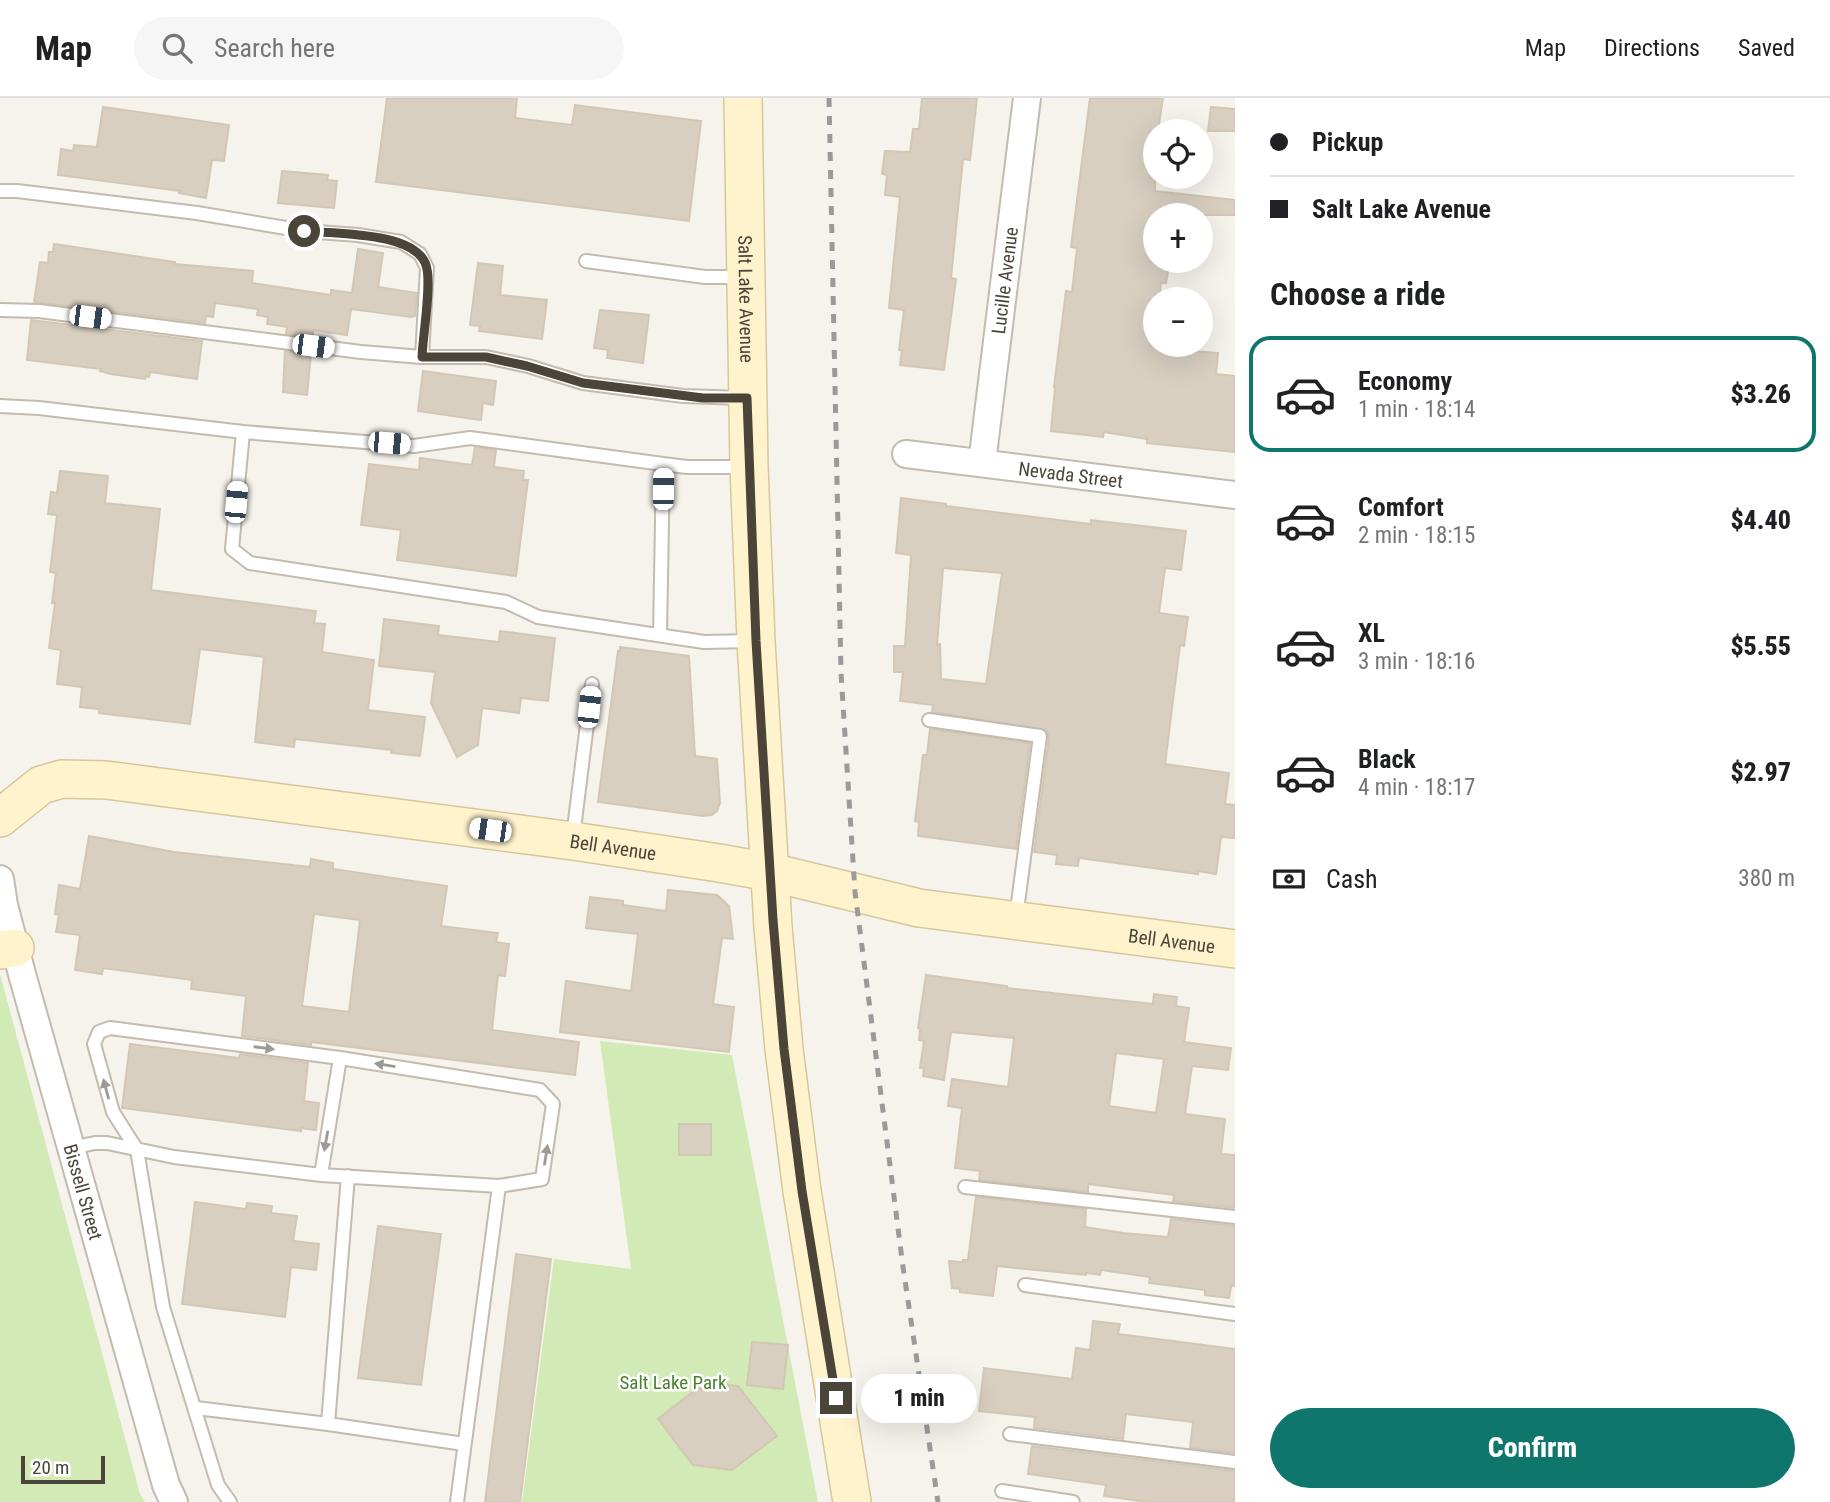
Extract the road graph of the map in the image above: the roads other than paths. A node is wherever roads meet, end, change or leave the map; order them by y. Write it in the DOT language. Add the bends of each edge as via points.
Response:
graph roads {
  1 [pos="743,98"];
  2 [pos="1027,98"];
  3 [pos="0,191"];
  4 [pos="586,261"];
  5 [pos="747,277"];
  6 [pos="0,310"];
  7 [pos="422,357"];
  8 [pos="747,398"];
  9 [pos="0,406"];
  10 [pos="243,432"];
  11 [pos="906,454"];
  12 [pos="982,463"];
  13 [pos="663,464"];
  14 [pos="749,467"];
  15 [pos="1235,495"];
  16 [pos="660,635"];
  17 [pos="756,641"];
  18 [pos="592,684"];
  19 [pos="929,720"];
  20 [pos="0,818"];
  21 [pos="573,841"];
  22 [pos="770,872"];
  23 [pos="0,879"];
  24 [pos="1016,922"];
  25 [pos="8,949"];
  26 [pos="1235,949"];
  27 [pos="340,1058"];
  28 [pos="71,1148"];
  29 [pos="136,1150"];
  30 [pos="321,1175"];
  31 [pos="348,1176"];
  32 [pos="499,1186"];
  33 [pos="965,1187"];
  34 [pos="1235,1217"];
  35 [pos="1025,1285"];
  36 [pos="1235,1314"];
  37 [pos="196,1408"];
  38 [pos="328,1424"];
  39 [pos="1010,1434"];
  40 [pos="464,1444"];
  41 [pos="1235,1462"];
  42 [pos="1002,1491"];
  43 [pos="174,1502"];
  44 [pos="230,1502"];
  45 [pos="457,1502"];
  46 [pos="852,1502"];
  47 [pos="1073,1502"];
  1 -- 5 [label="street, Salt Lake Avenue"];
  2 -- 12 [label="street, Lucille Avenue"];
  3 -- 7 [label="lane" via="401,242 420,254 427,268"];
  4 -- 5 [label="lane" via="705,277"];
  5 -- 8 [label="street, Salt Lake Avenue"];
  6 -- 7 [label="lane"];
  7 -- 8 [label="lane" via="486,357 583,383 703,398"];
  8 -- 14 [label="street, Salt Lake Avenue"];
  9 -- 10 [label="lane"];
  10 -- 13 [label="lane" via="414,446 470,438"];
  10 -- 16 [label="lane" via="232,550 250,563 506,602 538,617"];
  11 -- 12 [label="street, Nevada Street"];
  12 -- 15 [label="street, Nevada Street"];
  13 -- 14 [label="lane"];
  13 -- 16 [label="lane"];
  14 -- 17 [label="street, Salt Lake Avenue"];
  16 -- 17 [label="lane" via="704,642"];
  17 -- 22 [label="street, Salt Lake Avenue"];
  18 -- 21 [label="lane"];
  19 -- 24 [label="lane" via="1040,736"];
  20 -- 21 [label="street, Bell Avenue" via="41,785 62,779 106,780"];
  21 -- 22 [label="street, Bell Avenue"];
  22 -- 24 [label="street, Bell Avenue" via="919,908"];
  22 -- 46 [label="street, Salt Lake Avenue" via="785,1062"];
  23 -- 25 [label="street, Bissell Street"];
  24 -- 26 [label="street, Bell Avenue"];
  25 -- 28 [label="street, Bissell Street"];
  29 -- 27 [label="lane, one-way" via="113,1112 94,1044 99,1032 110,1028"];
  27 -- 30 [label="lane, one-way"];
  32 -- 27 [label="lane, one-way" via="542,1179 553,1104 540,1090"];
  28 -- 29 [label="lane" via="95,1143"];
  28 -- 43 [label="street, Bissell Street"];
  29 -- 30 [label="lane"];
  29 -- 37 [label="lane" via="163,1307"];
  30 -- 31 [label="lane"];
  31 -- 32 [label="lane"];
  31 -- 38 [label="lane"];
  32 -- 40 [label="lane"];
  33 -- 34 [label="lane"];
  35 -- 36 [label="lane"];
  37 -- 38 [label="lane"];
  37 -- 44 [label="lane" via="219,1485"];
  38 -- 40 [label="lane"];
  39 -- 41 [label="lane"];
  40 -- 45 [label="lane"];
  42 -- 47 [label="lane"];
}
